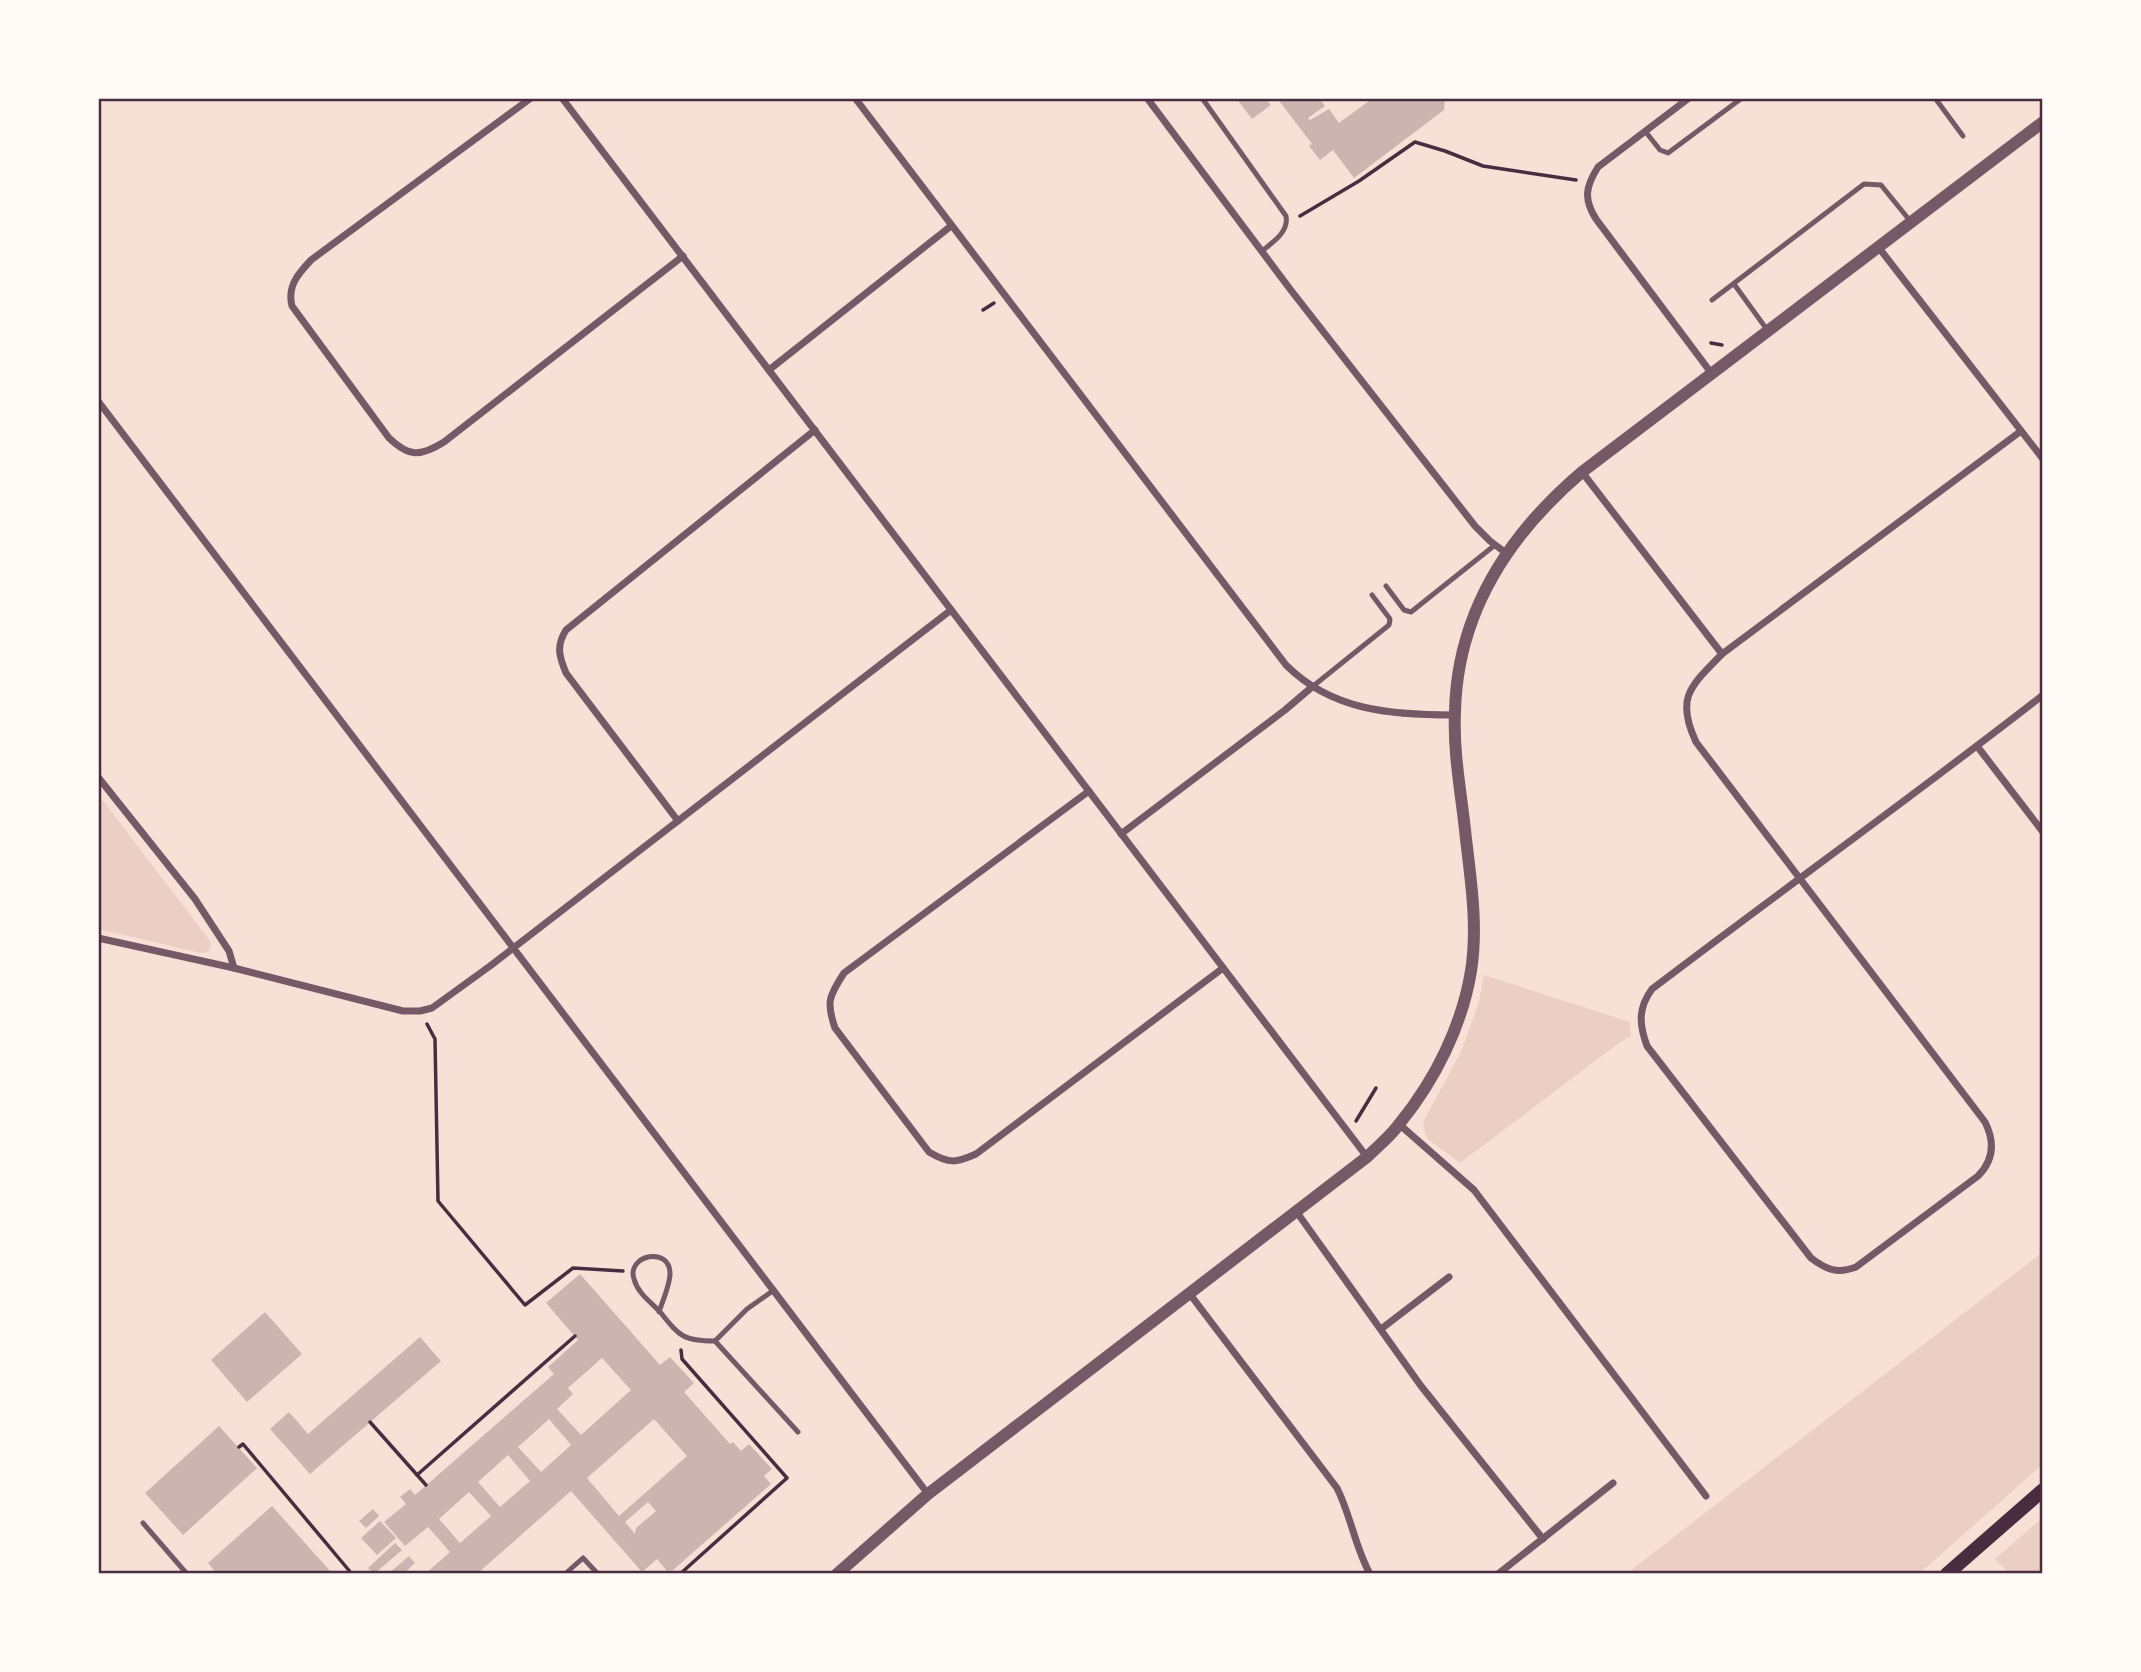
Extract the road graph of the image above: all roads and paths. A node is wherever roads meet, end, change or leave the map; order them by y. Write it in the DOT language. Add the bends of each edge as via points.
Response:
graph roads {
  1 [pos="531,98"];
  2 [pos="562,98"];
  3 [pos="855,98"];
  4 [pos="1147,98"];
  5 [pos="1202,98"];
  6 [pos="1689,98"];
  7 [pos="1742,98"];
  8 [pos="1935,98"];
  9 [pos="2043,122"];
  10 [pos="1645,131"];
  11 [pos="1963,136"];
  12 [pos="1589,181"];
  13 [pos="1911,222"];
  14 [pos="1287,223"];
  15 [pos="951,226"];
  16 [pos="1879,248"];
  17 [pos="1262,251"];
  18 [pos="682,256"];
  19 [pos="1734,284"];
  20 [pos="1712,300"];
  21 [pos="994,303"];
  22 [pos="983,310"];
  23 [pos="1768,331"];
  24 [pos="1711,343"];
  25 [pos="1722,345"];
  26 [pos="769,370"];
  27 [pos="1713,374"];
  28 [pos="98,401"];
  29 [pos="814,430"];
  30 [pos="2021,431"];
  31 [pos="2043,459"];
  32 [pos="1582,472"];
  33 [pos="1500,549"];
  34 [pos="1386,586"];
  35 [pos="1372,596"];
  36 [pos="951,610"];
  37 [pos="1721,654"];
  38 [pos="1312,687"];
  39 [pos="2043,695"];
  40 [pos="1454,715"];
  41 [pos="1977,746"];
  42 [pos="98,776"];
  43 [pos="1089,791"];
  44 [pos="678,821"];
  45 [pos="2043,832"];
  46 [pos="1121,834"];
  47 [pos="1798,878"];
  48 [pos="98,938"];
  49 [pos="514,946"];
  50 [pos="234,968"];
  51 [pos="1223,968"];
  52 [pos="420,1011"];
  53 [pos="1376,1088"];
  54 [pos="1355,1123"];
  55 [pos="1400,1125"];
  56 [pos="1367,1157"];
  57 [pos="1296,1211"];
  58 [pos="632,1271"];
  59 [pos="1449,1277"];
  60 [pos="774,1290"];
  61 [pos="1189,1293"];
  62 [pos="659,1311"];
  63 [pos="1381,1329"];
  64 [pos="575,1336"];
  65 [pos="685,1338"];
  66 [pos="715,1341"];
  67 [pos="370,1422"];
  68 [pos="798,1432"];
  69 [pos="239,1447"];
  70 [pos="416,1475"];
  71 [pos="1613,1483"];
  72 [pos="426,1485"];
  73 [pos="2043,1490"];
  74 [pos="928,1494"];
  75 [pos="1706,1496"];
  76 [pos="143,1523"];
  77 [pos="1543,1538"];
  78 [pos="187,1574"];
  79 [pos="352,1574"];
  80 [pos="565,1574"];
  81 [pos="598,1574"];
  82 [pos="680,1574"];
  83 [pos="837,1574"];
  84 [pos="1370,1574"];
  85 [pos="1498,1574"];
  86 [pos="1947,1574"];
  1 -- 18 [label="street" via="312,260 292,286 292,306 388,438 413,454 431,451"];
  2 -- 18 [label="street"];
  3 -- 15 [label="street"];
  4 -- 17 [label="street"];
  5 -- 14 [label="lane" via="1280,206"];
  6 -- 10 [label="street"];
  7 -- 10 [label="lane" via="1668,153"];
  8 -- 11 [label="lane"];
  9 -- 13 [label="street"];
  10 -- 12 [label="street" via="1598,167"];
  12 -- 14 [label="path" via="1483,166 1415,142"];
  12 -- 27 [label="street" via="1588,207"];
  13 -- 16 [label="street"];
  13 -- 19 [label="lane" via="1881,185 1864,184"];
  14 -- 17 [label="lane"];
  15 -- 26 [label="street"];
  15 -- 38 [label="street" via="1286,665"];
  16 -- 23 [label="street"];
  16 -- 30 [label="street"];
  17 -- 33 [label="street" via="1475,526"];
  18 -- 26 [label="street"];
  19 -- 20 [label="lane"];
  19 -- 23 [label="lane"];
  21 -- 22 [label="path"];
  23 -- 27 [label="street"];
  24 -- 25 [label="path"];
  26 -- 29 [label="street"];
  27 -- 32 [label="street"];
  28 -- 49 [label="street"];
  29 -- 36 [label="street"];
  29 -- 44 [label="street" via="566,630 558,643 566,673"];
  30 -- 31 [label="street"];
  30 -- 37 [label="street"];
  32 -- 33 [label="street"];
  32 -- 37 [label="street"];
  33 -- 34 [label="lane" via="1410,612"];
  33 -- 40 [label="street" via="1474,615"];
  35 -- 38 [label="lane" via="1390,619 1389,625"];
  36 -- 43 [label="street"];
  36 -- 44 [label="street"];
  37 -- 47 [label="street" via="1693,684 1685,706 1689,725 1696,742"];
  38 -- 40 [label="street" via="1353,706"];
  38 -- 46 [label="street"];
  39 -- 41 [label="street"];
  40 -- 55 [label="street" via="1473,908 1471,970 1444,1052"];
  41 -- 45 [label="street"];
  41 -- 47 [label="street"];
  42 -- 50 [label="street" via="195,899 225,943"];
  43 -- 46 [label="street"];
  43 -- 51 [label="street" via="844,973 831,991 828,1008 835,1028 929,1152 959,1162 976,1154"];
  44 -- 49 [label="street"];
  46 -- 51 [label="street"];
  47 -- 47 [label="street" via="1652,989 1643,1000 1641,1030 1647,1046 1811,1258 1827,1270 1843,1271 1856,1267 1978,1176 1985,1169 1992,1142 1984,1122"];
  48 -- 50 [label="street"];
  49 -- 52 [label="street" via="442,1002"];
  49 -- 60 [label="street"];
  50 -- 52 [label="street" via="403,1011"];
  51 -- 56 [label="street"];
  52 -- 58 [label="path" via="435,1039 438,1201 525,1305 573,1268"];
  53 -- 54 [label="path"];
  55 -- 56 [label="street"];
  55 -- 75 [label="street" via="1474,1190"];
  56 -- 57 [label="street"];
  57 -- 61 [label="street"];
  57 -- 63 [label="street"];
  58 -- 62 [label="lane" via="640,1291"];
  58 -- 62 [label="lane" via="645,1257 662,1256 668,1262 669,1282"];
  59 -- 63 [label="street"];
  60 -- 66 [label="lane" via="747,1308"];
  60 -- 74 [label="street"];
  61 -- 74 [label="street"];
  61 -- 84 [label="street" via="1337,1488"];
  62 -- 65 [label="lane"];
  63 -- 77 [label="street"];
  64 -- 70 [label="path"];
  65 -- 66 [label="lane"];
  65 -- 82 [label="path" via="682,1359 787,1478"];
  66 -- 68 [label="lane"];
  67 -- 70 [label="path"];
  69 -- 79 [label="path" via="243,1444"];
  70 -- 72 [label="path"];
  71 -- 77 [label="street"];
  73 -- 86 [label="main road"];
  74 -- 83 [label="street"];
  76 -- 78 [label="lane"];
  77 -- 85 [label="street"];
  80 -- 81 [label="lane" via="583,1558"];
}
